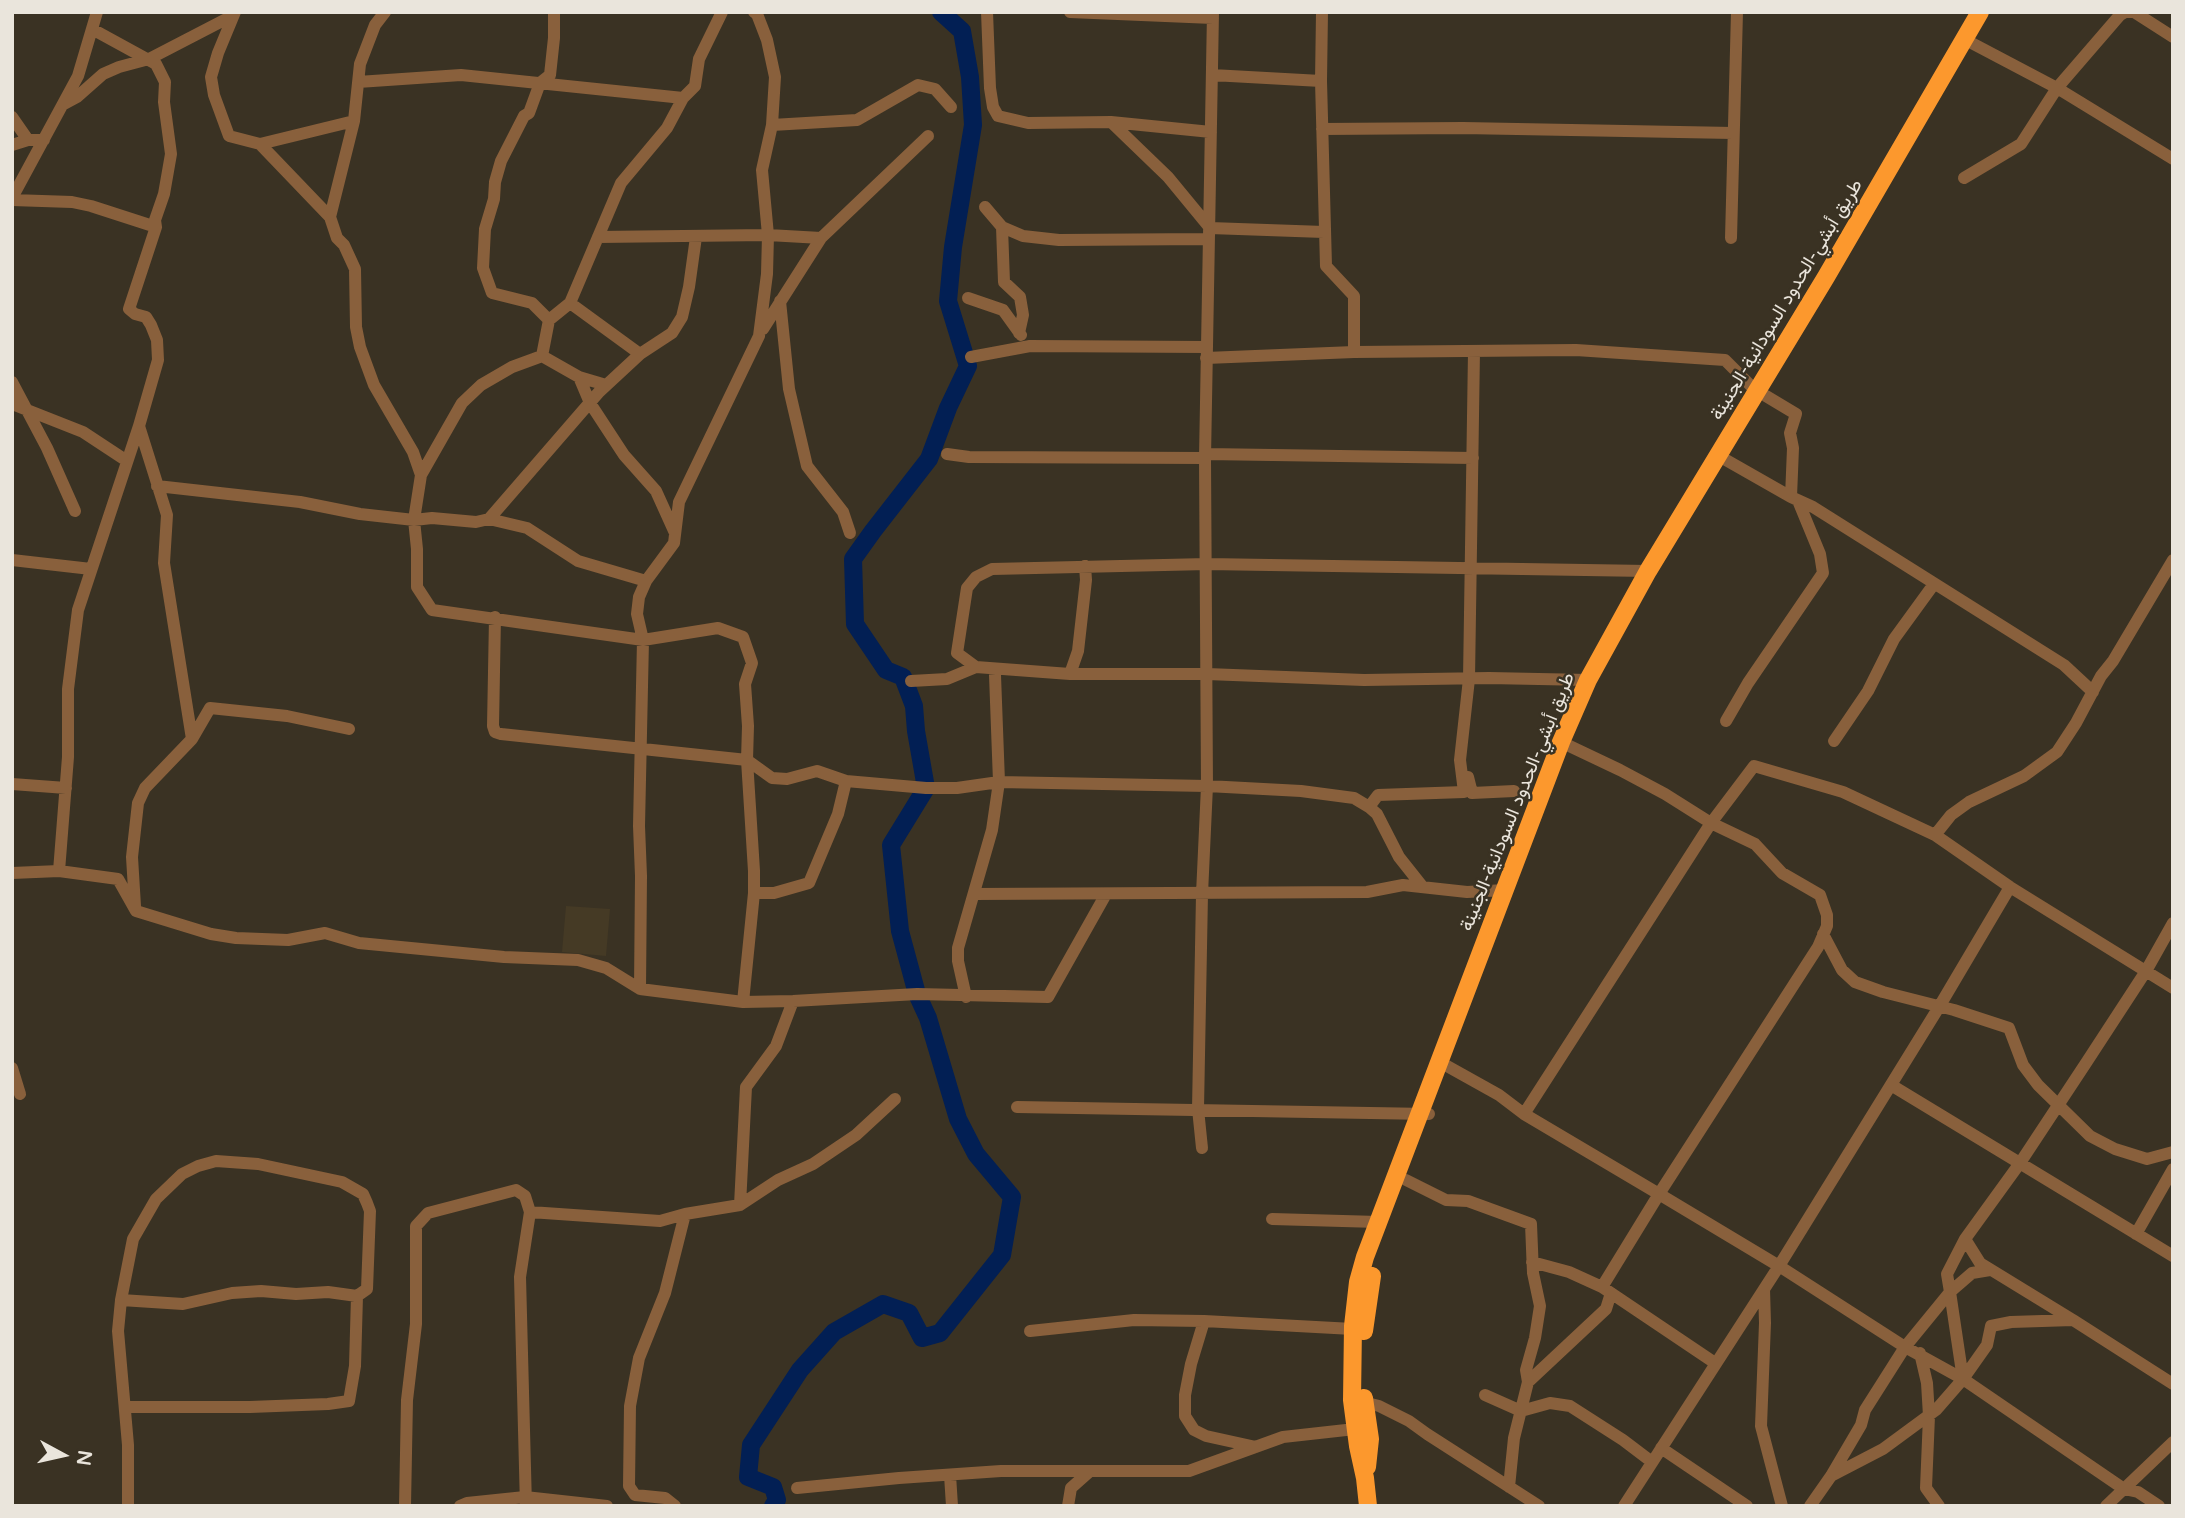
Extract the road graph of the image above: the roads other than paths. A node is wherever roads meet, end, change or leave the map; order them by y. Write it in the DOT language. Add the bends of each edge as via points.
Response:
graph roads {
  1 [pos="97,12"];
  2 [pos="385,12"];
  3 [pos="554,12"];
  4 [pos="722,12"];
  5 [pos="754,12"];
  6 [pos="987,12"];
  7 [pos="1070,12"];
  8 [pos="1322,12"];
  9 [pos="1737,12"];
  10 [pos="1980,12"];
  11 [pos="1993,12"];
  12 [pos="233,14"];
  13 [pos="1213,15"];
  14 [pos="92,29"];
  15 [pos="2173,37"];
  16 [pos="1970,42"];
  17 [pos="149,59"];
  18 [pos="1212,75"];
  19 [pos="1321,81"];
  20 [pos="358,82"];
  21 [pos="540,83"];
  22 [pos="2057,89"];
  23 [pos="684,98"];
  24 [pos="64,105"];
  25 [pos="951,107"];
  26 [pos="12,117"];
  27 [pos="354,121"];
  28 [pos="1111,122"];
  29 [pos="772,125"];
  30 [pos="1322,129"];
  31 [pos="1211,132"];
  32 [pos="1732,133"];
  33 [pos="928,136"];
  34 [pos="28,140"];
  35 [pos="44,140"];
  36 [pos="260,144"];
  37 [pos="12,145"];
  38 [pos="2173,159"];
  39 [pos="1964,178"];
  40 [pos="12,199"];
  41 [pos="985,207"];
  42 [pos="330,217"];
  43 [pos="156,227"];
  44 [pos="1002,228"];
  45 [pos="1324,232"];
  46 [pos="1209,233"];
  47 [pos="768,235"];
  48 [pos="598,237"];
  49 [pos="696,237"];
  50 [pos="821,238"];
  51 [pos="1731,238"];
  52 [pos="968,298"];
  53 [pos="780,301"];
  54 [pos="570,303"];
  55 [pos="550,320"];
  56 [pos="1019,333"];
  57 [pos="759,335"];
  58 [pos="1031,346"];
  59 [pos="1474,351"];
  60 [pos="1206,352"];
  61 [pos="1354,352"];
  62 [pos="640,354"];
  63 [pos="542,356"];
  64 [pos="971,357"];
  65 [pos="579,377"];
  66 [pos="12,382"];
  67 [pos="606,385"];
  68 [pos="1761,394"];
  69 [pos="590,402"];
  70 [pos="12,404"];
  71 [pos="26,411"];
  72 [pos="139,426"];
  73 [pos="947,454"];
  74 [pos="1206,456"];
  75 [pos="1473,458"];
  76 [pos="1726,460"];
  77 [pos="127,461"];
  78 [pos="421,475"];
  79 [pos="157,486"];
  80 [pos="1795,500"];
  81 [pos="75,511"];
  82 [pos="489,519"];
  83 [pos="414,520"];
  84 [pos="850,533"];
  85 [pos="675,536"];
  86 [pos="12,560"];
  87 [pos="2173,560"];
  88 [pos="1207,564"];
  89 [pos="1084,566"];
  90 [pos="1471,568"];
  91 [pos="92,569"];
  92 [pos="1648,571"];
  93 [pos="646,581"];
  94 [pos="1934,584"];
  95 [pos="495,617"];
  96 [pos="643,640"];
  97 [pos="1613,643"];
  98 [pos="976,667"];
  99 [pos="1070,674"];
  100 [pos="1207,674"];
  101 [pos="995,675"];
  102 [pos="1469,678"];
  103 [pos="1588,680"];
  104 [pos="911,681"];
  105 [pos="2093,692"];
  106 [pos="1726,721"];
  107 [pos="1464,724"];
  108 [pos="349,729"];
  109 [pos="192,739"];
  110 [pos="1834,741"];
  111 [pos="1566,744"];
  112 [pos="641,748"];
  113 [pos="747,760"];
  114 [pos="846,781"];
  115 [pos="999,782"];
  116 [pos="12,784"];
  117 [pos="1207,786"];
  118 [pos="66,788"];
  119 [pos="1514,791"];
  120 [pos="1369,807"];
  121 [pos="1537,820"];
  122 [pos="1711,823"];
  123 [pos="1935,835"];
  124 [pos="59,871"];
  125 [pos="12,873"];
  126 [pos="1422,886"];
  127 [pos="2010,887"];
  128 [pos="1506,890"];
  129 [pos="754,893"];
  130 [pos="974,894"];
  131 [pos="1106,894"];
  132 [pos="1202,894"];
  133 [pos="136,911"];
  134 [pos="2173,923"];
  135 [pos="1824,934"];
  136 [pos="2146,971"];
  137 [pos="2173,988"];
  138 [pos="640,989"];
  139 [pos="966,997"];
  140 [pos="743,1002"];
  141 [pos="793,1002"];
  142 [pos="1939,1007"];
  143 [pos="1447,1066"];
  144 [pos="12,1068"];
  145 [pos="1891,1085"];
  146 [pos="20,1094"];
  147 [pos="895,1099"];
  148 [pos="2057,1104"];
  149 [pos="1017,1107"];
  150 [pos="1198,1109"];
  151 [pos="1425,1114"];
  152 [pos="1524,1114"];
  153 [pos="1202,1148"];
  154 [pos="2173,1152"];
  155 [pos="2020,1163"];
  156 [pos="2173,1170"];
  157 [pos="1406,1180"];
  158 [pos="1660,1194"];
  159 [pos="740,1205"];
  160 [pos="530,1212"];
  161 [pos="685,1214"];
  162 [pos="1272,1219"];
  163 [pos="1378,1222"];
  164 [pos="2136,1234"];
  165 [pos="1965,1239"];
  166 [pos="2173,1256"];
  167 [pos="1532,1262"];
  168 [pos="1779,1266"];
  169 [pos="1990,1270"];
  170 [pos="1764,1289"];
  171 [pos="1606,1290"];
  172 [pos="1950,1292"];
  173 [pos="357,1296"];
  174 [pos="121,1300"];
  175 [pos="2073,1320"];
  176 [pos="1204,1321"];
  177 [pos="1357,1328"];
  178 [pos="1030,1331"];
  179 [pos="1905,1346"];
  180 [pos="1920,1353"];
  181 [pos="1715,1363"];
  182 [pos="1963,1379"];
  183 [pos="1528,1382"];
  184 [pos="2173,1384"];
  185 [pos="1485,1395"];
  186 [pos="1358,1401"];
  187 [pos="125,1408"];
  188 [pos="1521,1411"];
  189 [pos="1929,1416"];
  190 [pos="1355,1429"];
  191 [pos="2173,1442"];
  192 [pos="1258,1447"];
  193 [pos="1661,1448"];
  194 [pos="1652,1462"];
  195 [pos="1089,1472"];
  196 [pos="950,1475"];
  197 [pos="1831,1476"];
  198 [pos="1365,1478"];
  199 [pos="1509,1487"];
  200 [pos="797,1489"];
  201 [pos="2124,1489"];
  202 [pos="526,1502"];
  203 [pos="128,1506"];
  204 [pos="405,1506"];
  205 [pos="460,1506"];
  206 [pos="607,1506"];
  207 [pos="675,1506"];
  208 [pos="952,1506"];
  209 [pos="1068,1506"];
  210 [pos="1368,1506"];
  211 [pos="1539,1506"];
  212 [pos="1624,1506"];
  213 [pos="1747,1506"];
  214 [pos="1782,1506"];
  215 [pos="1810,1506"];
  216 [pos="1939,1506"];
  217 [pos="2106,1506"];
  218 [pos="2159,1506"];
  1 -- 14 [label="street"];
  2 -- 20 [label="street" via="375,25"];
  3 -- 21 [label="street" via="550,75"];
  4 -- 23 [label="street" via="699,59 695,86"];
  5 -- 29 [label="street" via="773,61"];
  6 -- 28 [label="street" via="990,88 998,116 1028,123"];
  7 -- 13 [label="street"];
  8 -- 19 [label="street"];
  9 -- 32 [label="street"];
  10 -- 16 [label="highway, طريق أبشي-الحدود السودانية-الجنينة"];
  11 -- 16 [label="highway"];
  12 -- 17 [label="street"];
  12 -- 36 [label="street" via="211,77 214,95 229,136"];
  13 -- 18 [label="street"];
  14 -- 17 [label="street"];
  14 -- 24 [label="street"];
  15 -- 22 [label="street" via="2134,12 2125,12"];
  16 -- 22 [label="street"];
  16 -- 68 [label="highway, طريق أبشي-الحدود السودانية-الجنينة" via="1826,277"];
  17 -- 24 [label="street" via="103,74"];
  17 -- 43 [label="street" via="164,82 171,154"];
  18 -- 19 [label="street"];
  18 -- 31 [label="street"];
  19 -- 30 [label="street"];
  20 -- 21 [label="street" via="461,75"];
  20 -- 27 [label="street"];
  21 -- 23 [label="street"];
  21 -- 55 [label="street" via="529,113 501,161 485,229 483,268 492,293 532,303"];
  22 -- 38 [label="street"];
  22 -- 39 [label="street" via="2021,144"];
  23 -- 48 [label="street" via="667,128 621,183"];
  24 -- 35 [label="street"];
  25 -- 29 [label="street" via="935,89 918,85 856,120"];
  26 -- 34 [label="street"];
  27 -- 36 [label="street"];
  27 -- 42 [label="street"];
  28 -- 31 [label="street"];
  28 -- 46 [label="street" via="1168,177"];
  29 -- 47 [label="street" via="762,170"];
  30 -- 32 [label="street"];
  30 -- 45 [label="street"];
  31 -- 46 [label="street"];
  32 -- 51 [label="street"];
  33 -- 50 [label="street"];
  34 -- 35 [label="street"];
  34 -- 37 [label="street"];
  35 -- 40 [label="street"];
  36 -- 42 [label="street"];
  40 -- 43 [label="street" via="72,202"];
  41 -- 44 [label="street"];
  42 -- 78 [label="street" via="355,269 360,347 374,385 413,452"];
  43 -- 72 [label="street" via="128,309 146,317 157,340 158,360"];
  44 -- 46 [label="street" via="1023,236 1059,240"];
  44 -- 56 [label="street" via="1004,282 1020,297 1023,314"];
  45 -- 46 [label="street"];
  45 -- 61 [label="street" via="1326,266 1354,296"];
  46 -- 60 [label="street"];
  47 -- 49 [label="street"];
  47 -- 50 [label="street"];
  47 -- 57 [label="street"];
  48 -- 49 [label="street"];
  48 -- 54 [label="street"];
  49 -- 62 [label="street" via="682,317 672,333"];
  50 -- 53 [label="street"];
  52 -- 56 [label="street" via="1003,310"];
  53 -- 57 [label="street"];
  53 -- 84 [label="street" via="789,389 807,466 843,512"];
  54 -- 55 [label="street"];
  54 -- 62 [label="street"];
  55 -- 63 [label="street"];
  56 -- 58 [label="street"];
  57 -- 85 [label="street" via="679,502"];
  58 -- 60 [label="street"];
  58 -- 64 [label="street"];
  59 -- 61 [label="street"];
  59 -- 68 [label="street" via="1576,350 1725,360"];
  59 -- 75 [label="street"];
  60 -- 61 [label="street"];
  60 -- 74 [label="street"];
  62 -- 67 [label="street"];
  63 -- 65 [label="street"];
  63 -- 78 [label="street" via="481,385 462,403"];
  65 -- 67 [label="street"];
  65 -- 69 [label="street"];
  66 -- 71 [label="street"];
  67 -- 69 [label="street"];
  68 -- 76 [label="highway"];
  68 -- 80 [label="street" via="1796,414 1790,433"];
  68 -- 92 [label="highway, طريق أبشي-الحدود السودانية-الجنينة"];
  69 -- 82 [label="street"];
  69 -- 85 [label="street" via="624,455 656,491"];
  70 -- 71 [label="street"];
  71 -- 77 [label="street" via="83,432"];
  71 -- 81 [label="street"];
  72 -- 77 [label="street"];
  72 -- 79 [label="street"];
  73 -- 74 [label="street"];
  74 -- 75 [label="street"];
  74 -- 88 [label="street"];
  75 -- 90 [label="street"];
  76 -- 80 [label="street"];
  76 -- 97 [label="highway"];
  77 -- 91 [label="street"];
  78 -- 83 [label="street"];
  79 -- 83 [label="street"];
  79 -- 109 [label="street" via="167,515 164,563"];
  80 -- 94 [label="street"];
  80 -- 106 [label="street" via="1820,554 1822,573"];
  82 -- 83 [label="street"];
  82 -- 93 [label="street" via="527,528 578,561"];
  83 -- 95 [label="street" via="417,587 432,610"];
  85 -- 93 [label="street"];
  86 -- 91 [label="street"];
  87 -- 105 [label="street"];
  88 -- 89 [label="street"];
  88 -- 90 [label="street"];
  88 -- 100 [label="street"];
  89 -- 98 [label="street" via="992,569 976,577 967,588 957,653"];
  89 -- 99 [label="street" via="1078,651"];
  90 -- 92 [label="street"];
  90 -- 102 [label="street"];
  91 -- 118 [label="street" via="78,610 68,689"];
  92 -- 97 [label="highway, طريق أبشي-الحدود السودانية-الجنينة"];
  93 -- 96 [label="street" via="637,614"];
  94 -- 105 [label="street" via="2064,665"];
  94 -- 110 [label="street" via="1894,639 1868,691"];
  95 -- 96 [label="street"];
  95 -- 112 [label="street" via="495,732"];
  96 -- 112 [label="street"];
  96 -- 113 [label="street" via="718,628 743,637 752,663 745,684"];
  97 -- 103 [label="highway, طريق أبشي-الحدود السودانية-الجنينة"];
  97 -- 111 [label="highway"];
  98 -- 99 [label="street"];
  98 -- 104 [label="street" via="947,679"];
  99 -- 100 [label="street"];
  100 -- 102 [label="street" via="1364,680"];
  100 -- 117 [label="street"];
  101 -- 115 [label="street"];
  102 -- 103 [label="street"];
  102 -- 107 [label="street"];
  103 -- 111 [label="highway, طريق أبشي-الحدود السودانية-الجنينة"];
  105 -- 123 [label="street" via="2057,751 2024,776 1969,802"];
  107 -- 119 [label="street" via="1472,793"];
  107 -- 120 [label="street" via="1464,792 1378,795"];
  108 -- 109 [label="street" via="287,716 211,708"];
  109 -- 133 [label="street" via="145,788 138,803 132,857"];
  111 -- 121 [label="highway, طريق أبشي-الحدود السودانية-الجنينة"];
  111 -- 122 [label="street"];
  112 -- 113 [label="street"];
  112 -- 138 [label="street"];
  113 -- 114 [label="street" via="772,778 817,771"];
  113 -- 129 [label="street"];
  114 -- 115 [label="street" via="957,788"];
  114 -- 129 [label="street" via="838,814 809,883 774,893"];
  115 -- 117 [label="street"];
  115 -- 130 [label="street" via="992,830"];
  116 -- 118 [label="street"];
  117 -- 120 [label="street" via="1301,791 1354,798"];
  117 -- 132 [label="street"];
  118 -- 124 [label="street"];
  120 -- 126 [label="street"];
  121 -- 128 [label="highway, طريق أبشي-الحدود السودانية-الجنينة"];
  121 -- 143 [label="highway"];
  122 -- 123 [label="street" via="1756,766 1843,792"];
  122 -- 135 [label="street" via="1755,844 1782,873 1820,895 1828,915"];
  122 -- 152 [label="street"];
  123 -- 127 [label="street"];
  124 -- 125 [label="street"];
  124 -- 133 [label="street" via="118,879"];
  126 -- 128 [label="street" via="1467,892"];
  126 -- 132 [label="street" via="1367,892"];
  127 -- 136 [label="street"];
  127 -- 142 [label="street"];
  128 -- 151 [label="highway, طريق أبشي-الحدود السودانية-الجنينة" via="1439,1062"];
  129 -- 140 [label="street"];
  130 -- 131 [label="street"];
  130 -- 139 [label="street" via="958,948"];
  131 -- 132 [label="street"];
  131 -- 139 [label="street" via="1048,997"];
  132 -- 150 [label="street"];
  133 -- 138 [label="street" via="236,938 288,940 325,933 359,943 578,960 606,968"];
  134 -- 136 [label="street"];
  135 -- 142 [label="street" via="1842,970 1855,982"];
  135 -- 158 [label="street"];
  136 -- 137 [label="street"];
  136 -- 148 [label="street"];
  138 -- 140 [label="street"];
  139 -- 141 [label="street" via="917,994"];
  140 -- 141 [label="street"];
  141 -- 159 [label="street" via="776,1046 746,1087"];
  142 -- 145 [label="street"];
  142 -- 148 [label="street" via="2009,1028 2023,1065"];
  143 -- 151 [label="highway"];
  143 -- 152 [label="street"];
  144 -- 146 [label="street"];
  145 -- 155 [label="street"];
  145 -- 168 [label="street"];
  147 -- 159 [label="street" via="856,1135"];
  148 -- 154 [label="street" via="2090,1136 2115,1149 2147,1159"];
  148 -- 155 [label="street"];
  149 -- 150 [label="street"];
  150 -- 151 [label="street"];
  150 -- 153 [label="street"];
  151 -- 157 [label="highway"];
  151 -- 163 [label="highway, طريق أبشي-الحدود السودانية-الجنينة"];
  152 -- 158 [label="street"];
  155 -- 164 [label="street"];
  155 -- 165 [label="street"];
  156 -- 164 [label="street"];
  157 -- 167 [label="street" via="1446,1200 1468,1201 1531,1224"];
  157 -- 177 [label="highway" via="1376,1259"];
  158 -- 168 [label="street"];
  158 -- 171 [label="street"];
  159 -- 161 [label="street"];
  160 -- 161 [label="street" via="660,1221"];
  160 -- 202 [label="street" via="520,1277"];
  160 -- 204 [label="street" via="525,1196 516,1190 428,1213 416,1226 416,1324 407,1400"];
  161 -- 207 [label="street" via="664,1293 639,1358 630,1406 629,1486 635,1495 665,1498"];
  162 -- 163 [label="street"];
  163 -- 177 [label="highway, طريق أبشي-الحدود السودانية-الجنينة" via="1358,1282"];
  164 -- 166 [label="street"];
  165 -- 169 [label="street" via="1980,1264"];
  165 -- 172 [label="street" via="1947,1274"];
  167 -- 171 [label="street" via="1569,1272"];
  167 -- 183 [label="street" via="1540,1306 1526,1370"];
  168 -- 170 [label="street"];
  168 -- 179 [label="street"];
  169 -- 172 [label="street" via="1972,1273"];
  169 -- 175 [label="street"];
  170 -- 181 [label="street"];
  170 -- 214 [label="street" via="1761,1426"];
  171 -- 181 [label="street"];
  171 -- 183 [label="street" via="1606,1309"];
  172 -- 179 [label="street"];
  172 -- 182 [label="street"];
  173 -- 174 [label="street" via="261,1291 183,1304"];
  173 -- 174 [label="street" via="367,1289 370,1211 363,1194 342,1182 258,1164 216,1161 182,1174 156,1199 133,1239"];
  173 -- 187 [label="street" via="349,1401"];
  174 -- 187 [label="street" via="118,1331"];
  175 -- 182 [label="street" via="1991,1326 1987,1345"];
  175 -- 184 [label="street"];
  176 -- 177 [label="street"];
  176 -- 178 [label="street" via="1134,1320"];
  176 -- 192 [label="street" via="1187,1385 1185,1416 1194,1430 1206,1436"];
  177 -- 186 [label="highway, طريق أبشي-الحدود السودانية-الجنينة"];
  179 -- 180 [label="street"];
  179 -- 197 [label="street"];
  180 -- 182 [label="street"];
  180 -- 189 [label="street"];
  181 -- 193 [label="street"];
  182 -- 189 [label="street"];
  182 -- 201 [label="street"];
  183 -- 188 [label="street"];
  185 -- 188 [label="street"];
  186 -- 190 [label="highway, طريق أبشي-الحدود السودانية-الجنينة"];
  186 -- 198 [label="highway" via="1370,1439"];
  186 -- 199 [label="street" via="1409,1421"];
  187 -- 203 [label="street"];
  188 -- 194 [label="street" via="1550,1403 1570,1406"];
  188 -- 199 [label="street"];
  189 -- 197 [label="street" via="1883,1449"];
  189 -- 216 [label="street" via="1926,1488"];
  190 -- 192 [label="street" via="1283,1437"];
  190 -- 198 [label="highway, طريق أبشي-الحدود السودانية-الجنينة"];
  191 -- 201 [label="street"];
  192 -- 195 [label="street" via="1189,1471"];
  193 -- 194 [label="street"];
  193 -- 213 [label="street"];
  194 -- 212 [label="street"];
  195 -- 196 [label="street"];
  195 -- 209 [label="street" via="1071,1488"];
  196 -- 200 [label="street"];
  196 -- 208 [label="street"];
  197 -- 215 [label="street"];
  198 -- 210 [label="highway"];
  199 -- 211 [label="street"];
  201 -- 217 [label="street"];
  201 -- 218 [label="street"];
  202 -- 205 [label="street"];
  202 -- 206 [label="street"];
}
